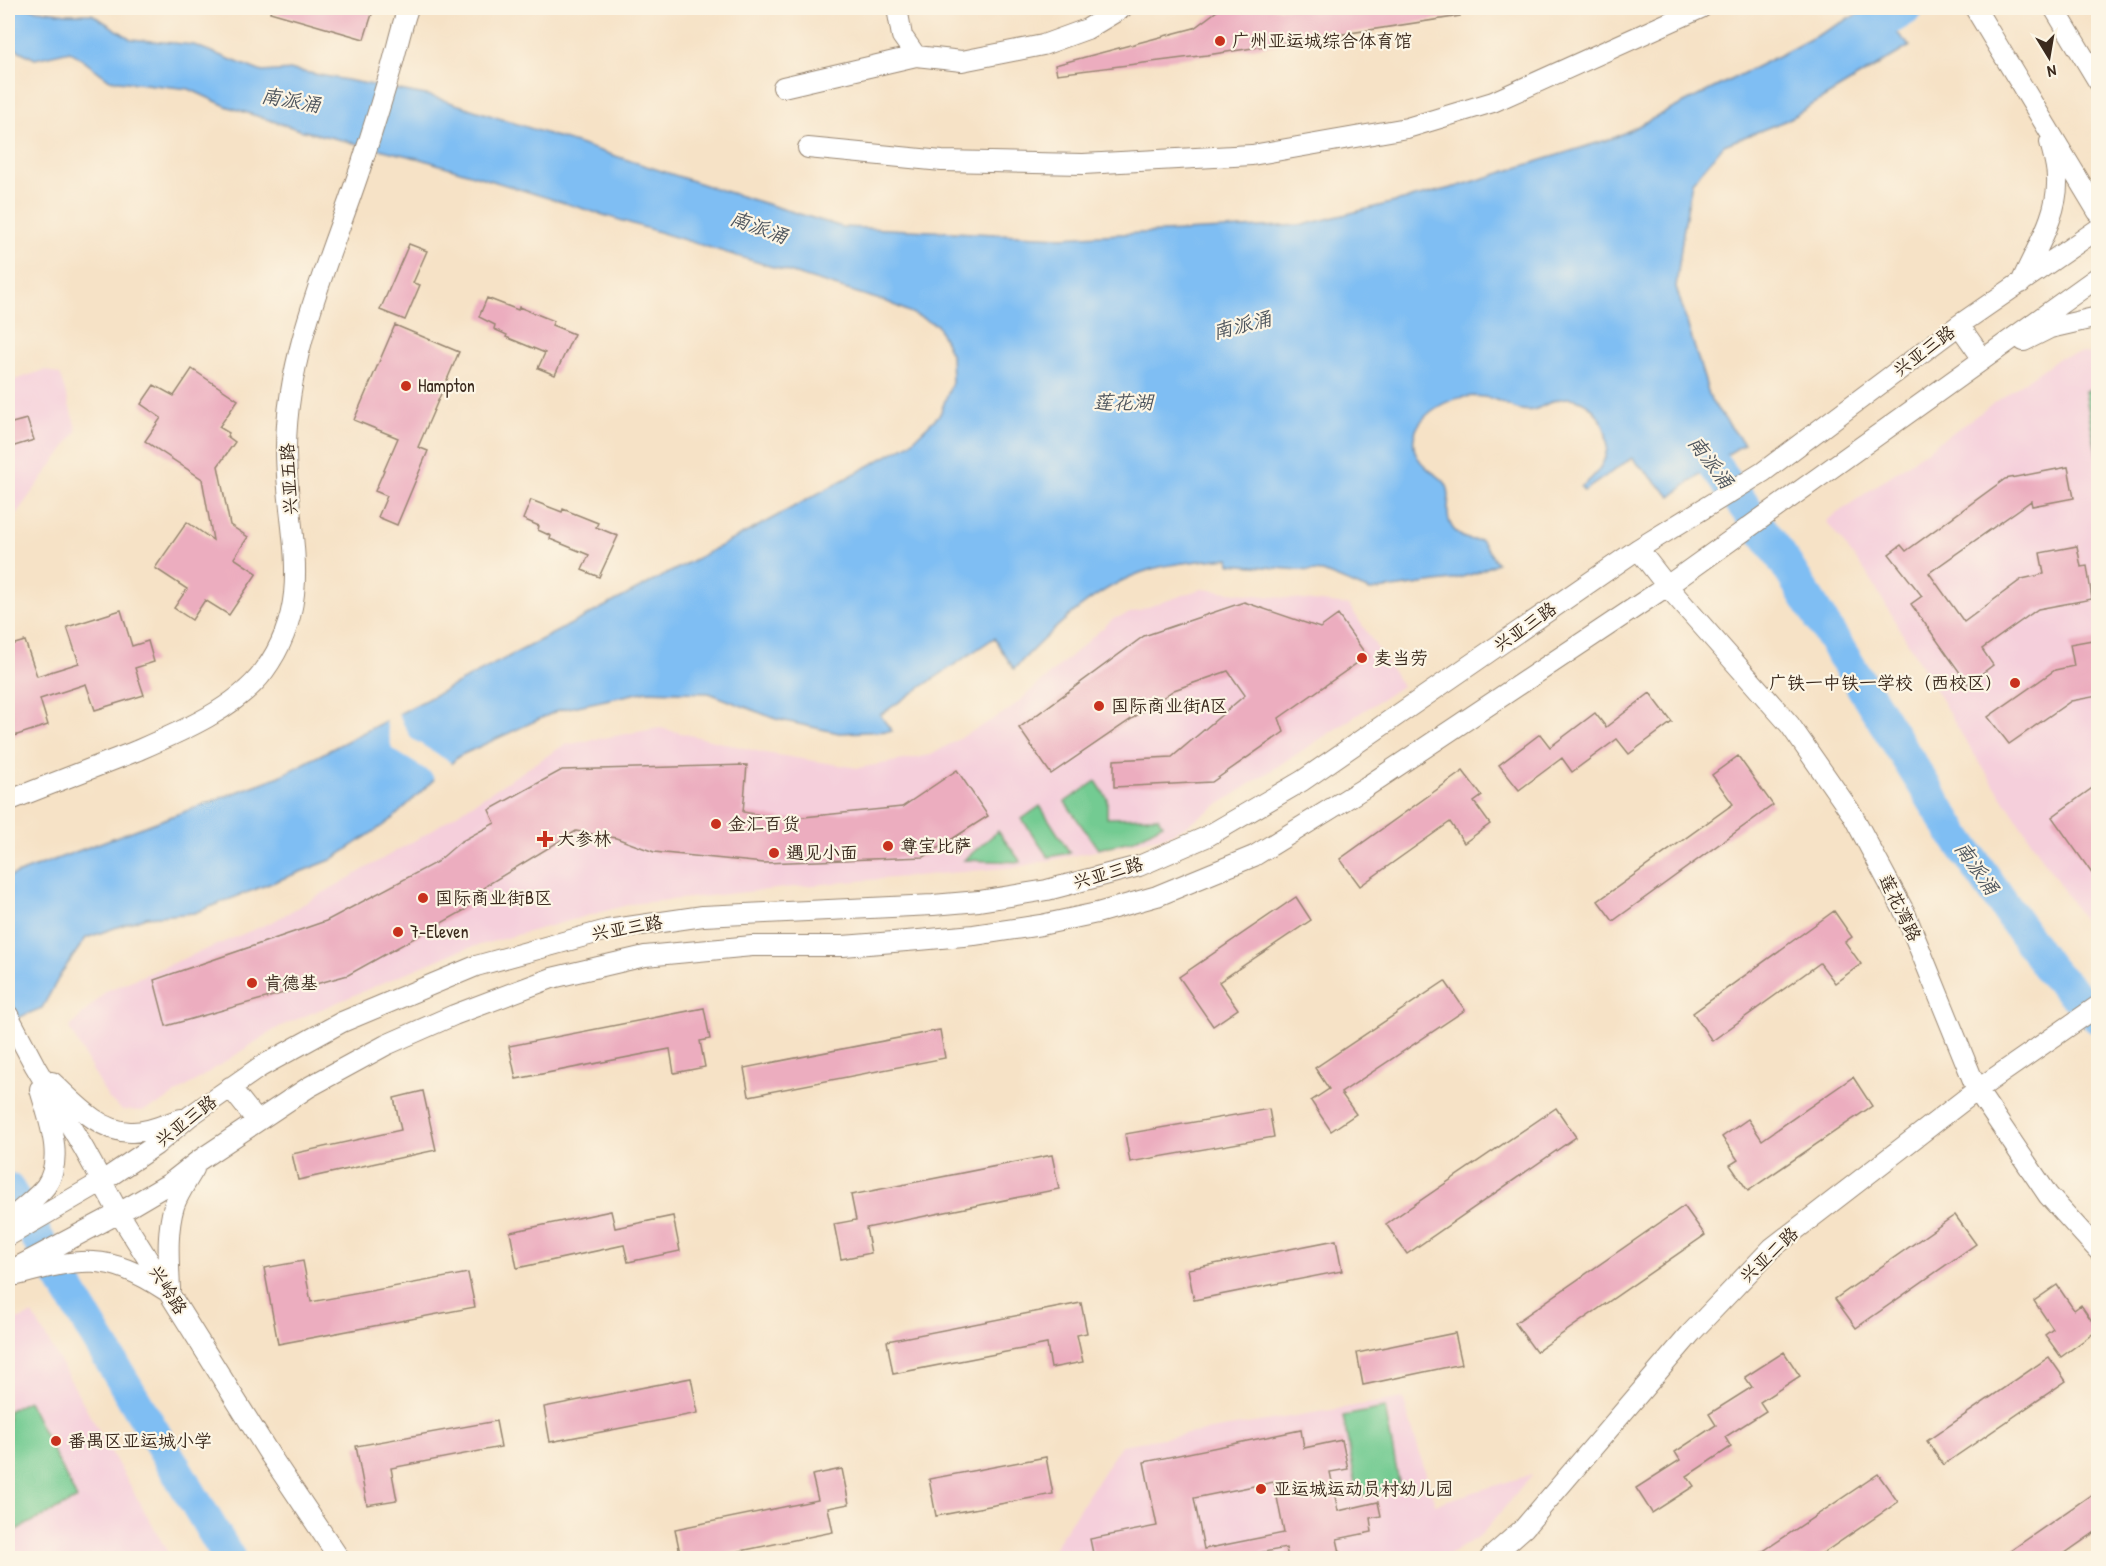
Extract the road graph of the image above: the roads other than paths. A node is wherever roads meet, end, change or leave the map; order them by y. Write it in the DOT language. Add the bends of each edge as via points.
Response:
graph roads {
  1 [pos="408,8"];
  2 [pos="897,8"];
  3 [pos="1122,8"];
  4 [pos="1701,8"];
  5 [pos="1975,8"];
  6 [pos="2056,10"];
  7 [pos="916,56"];
  8 [pos="2098,81"];
  9 [pos="783,87"];
  10 [pos="2046,124"];
  11 [pos="808,148"];
  12 [pos="2098,212"];
  13 [pos="2098,229"];
  14 [pos="2098,277"];
  15 [pos="2021,283"];
  16 [pos="2098,317"];
  17 [pos="1959,325"];
  18 [pos="1983,359"];
  19 [pos="1638,549"];
  20 [pos="1667,586"];
  21 [pos="8,801"];
  22 [pos="2098,1006"];
  23 [pos="8,1014"];
  24 [pos="34,1066"];
  25 [pos="230,1087"];
  26 [pos="1977,1090"];
  27 [pos="190,1116"];
  28 [pos="256,1121"];
  29 [pos="198,1161"];
  30 [pos="101,1182"];
  31 [pos="119,1213"];
  32 [pos="8,1222"];
  33 [pos="8,1236"];
  34 [pos="2098,1250"];
  35 [pos="14,1272"];
  36 [pos="170,1293"];
  37 [pos="339,1558"];
  38 [pos="1490,1558"];
  1 -- 21 [label="street, 兴亚五路" via="362,164 307,324 289,399 286,448 296,579 293,611 281,644 263,673 247,688 226,706 188,728"];
  2 -- 7 [label="street" via="902,36"];
  3 -- 7 [label="street" via="1087,29 1043,45 962,61"];
  4 -- 11 [label="street" via="1493,102 1407,128 1252,155 1083,165 942,161"];
  5 -- 10 [label="street"];
  6 -- 8 [label="street"];
  7 -- 9 [label="street"];
  10 -- 12 [label="street"];
  10 -- 15 [label="street" via="2057,178 2056,202"];
  13 -- 15 [label="street, 兴亚三路"];
  14 -- 18 [label="street, 兴亚三路"];
  15 -- 17 [label="street, 兴亚三路"];
  16 -- 18 [label="street" via="2050,328"];
  17 -- 18 [label="street"];
  17 -- 19 [label="street, 兴亚三路" via="1763,472"];
  18 -- 20 [label="street, 兴亚三路"];
  19 -- 20 [label="street, 莲花湾路"];
  19 -- 25 [label="street, 兴亚三路" via="1302,781 1206,837 1138,866 1047,890 979,901 703,916 607,930 476,966 404,995 342,1022"];
  20 -- 26 [label="street, 莲花湾路" via="1790,725 1852,814 1905,913"];
  20 -- 28 [label="street, 兴亚三路" via="1366,787 1254,856 1157,896 1030,927 974,935 854,945 752,946 645,956 552,978 386,1045"];
  22 -- 26 [label="street, 兴亚二路"];
  23 -- 24 [label="street, 兴岭路"];
  24 -- 27 [label="street" via="97,1122 121,1130 146,1130"];
  24 -- 30 [label="street, 兴岭路"];
  24 -- 32 [label="street" via="55,1156 46,1186"];
  25 -- 27 [label="street, 兴亚三路"];
  25 -- 28 [label="street"];
  26 -- 34 [label="street, 莲花湾路" via="2048,1196"];
  26 -- 38 [label="street, 兴亚二路" via="1772,1248 1691,1333 1524,1527"];
  27 -- 30 [label="street, 兴亚三路" via="156,1145"];
  28 -- 29 [label="street, 兴亚三路"];
  29 -- 31 [label="street, 兴亚三路" via="171,1183"];
  29 -- 36 [label="street" via="171,1217"];
  30 -- 31 [label="street, 兴岭路"];
  30 -- 33 [label="street, 兴亚三路"];
  31 -- 35 [label="street, 兴亚三路"];
  31 -- 36 [label="street, 兴岭路"];
  35 -- 36 [label="street" via="88,1260 136,1272"];
  36 -- 37 [label="street, 兴岭路"];
}
